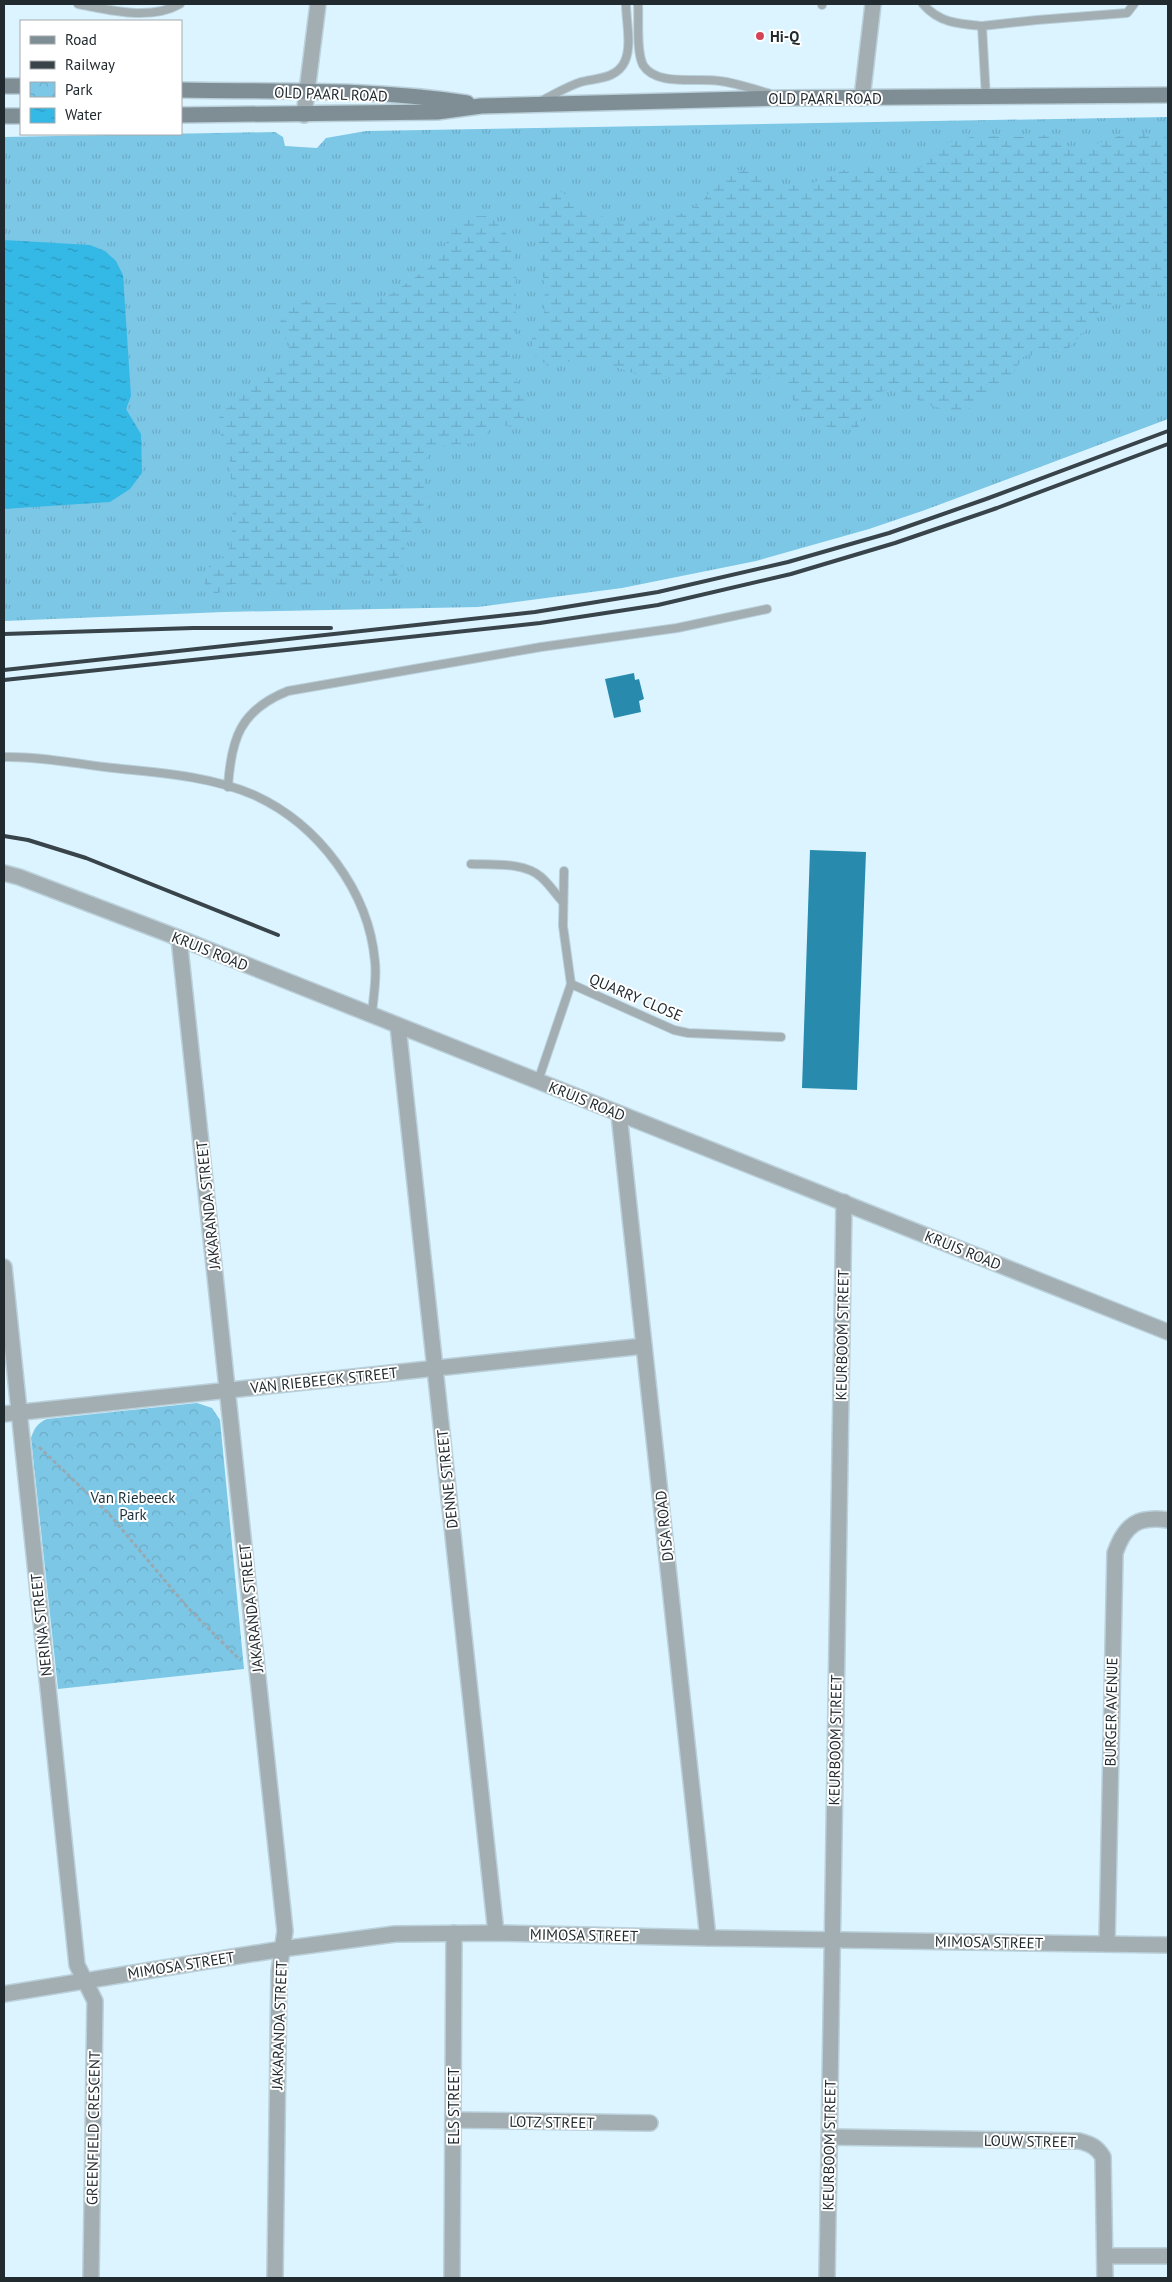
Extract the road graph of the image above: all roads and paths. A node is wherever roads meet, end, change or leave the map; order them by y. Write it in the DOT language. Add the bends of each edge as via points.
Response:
graph roads {
  1 [pos="78,4"];
  2 [pos="180,4"];
  3 [pos="318,4"];
  4 [pos="626,4"];
  5 [pos="638,4"];
  6 [pos="873,4"];
  7 [pos="923,4"];
  8 [pos="1134,4"];
  9 [pos="982,26"];
  10 [pos="4,86"];
  11 [pos="20,86"];
  12 [pos="182,90"];
  13 [pos="306,92"];
  14 [pos="1168,96"];
  15 [pos="785,98"];
  16 [pos="862,98"];
  17 [pos="986,98"];
  18 [pos="535,104"];
  19 [pos="481,106"];
  20 [pos="182,115"];
  21 [pos="304,115"];
  22 [pos="4,116"];
  23 [pos="20,116"];
  24 [pos="767,609"];
  25 [pos="4,757"];
  26 [pos="228,787"];
  27 [pos="472,864"];
  28 [pos="564,871"];
  29 [pos="4,872"];
  30 [pos="562,901"];
  31 [pos="179,938"];
  32 [pos="571,984"];
  33 [pos="372,1015"];
  34 [pos="398,1026"];
  35 [pos="781,1037"];
  36 [pos="538,1081"];
  37 [pos="619,1114"];
  38 [pos="844,1202"];
  39 [pos="4,1267"];
  40 [pos="1168,1332"];
  41 [pos="644,1346"];
  42 [pos="435,1368"];
  43 [pos="228,1390"];
  44 [pos="20,1412"];
  45 [pos="4,1414"];
  46 [pos="22,1432"];
  47 [pos="1168,1520"];
  48 [pos="258,1678"];
  49 [pos="454,1933"];
  50 [pos="496,1933"];
  51 [pos="708,1938"];
  52 [pos="832,1940"];
  53 [pos="1107,1944"];
  54 [pos="1168,1945"];
  55 [pos="282,1949"];
  56 [pos="85,1980"];
  57 [pos="4,1994"];
  58 [pos="453,2120"];
  59 [pos="650,2123"];
  60 [pos="829,2137"];
  61 [pos="1105,2256"];
  62 [pos="1168,2256"];
  63 [pos="91,2278"];
  64 [pos="275,2278"];
  65 [pos="452,2278"];
  66 [pos="827,2278"];
  67 [pos="1105,2278"];
  1 -- 2 [label="lane" via="117,11 156,12"];
  3 -- 13 [label="street"];
  4 -- 18 [label="lane" via="627,49 624,62 615,72 603,79 581,82"];
  5 -- 15 [label="lane" via="640,54 644,66 652,73 668,79 720,80"];
  6 -- 16 [label="street"];
  7 -- 9 [label="lane" via="942,20"];
  8 -- 9 [label="lane" via="1128,13 1114,16"];
  9 -- 17 [label="lane"];
  10 -- 11 [label="main road"];
  12 -- 13 [label="main road, OLD PAARL ROAD"];
  13 -- 19 [label="main road, OLD PAARL ROAD" via="433,98"];
  13 -- 21 [label="street"];
  14 -- 17 [label="main road, OLD PAARL ROAD"];
  15 -- 16 [label="main road, OLD PAARL ROAD"];
  15 -- 18 [label="main road, OLD PAARL ROAD"];
  16 -- 17 [label="main road, OLD PAARL ROAD"];
  18 -- 19 [label="main road, OLD PAARL ROAD"];
  19 -- 21 [label="main road, OLD PAARL ROAD" via="437,112"];
  20 -- 21 [label="main road, OLD PAARL ROAD"];
  22 -- 23 [label="main road"];
  24 -- 26 [label="lane" via="677,628 541,647 288,691 260,704 247,718 231,750"];
  25 -- 26 [label="lane" via="176,775"];
  26 -- 33 [label="lane" via="253,795 295,819 336,861 370,934 376,962"];
  27 -- 30 [label="lane" via="531,870 541,876"];
  28 -- 30 [label="lane, QUARRY CLOSE"];
  29 -- 31 [label="street, KRUIS ROAD"];
  30 -- 32 [label="lane, QUARRY CLOSE"];
  31 -- 33 [label="street, KRUIS ROAD"];
  31 -- 43 [label="street, JAKARANDA STREET"];
  32 -- 35 [label="lane, QUARRY CLOSE" via="674,1030"];
  32 -- 36 [label="lane, QUARRY CLOSE"];
  33 -- 34 [label="street, KRUIS ROAD"];
  34 -- 36 [label="street, KRUIS ROAD"];
  34 -- 42 [label="street, DENNE STREET"];
  36 -- 37 [label="street, KRUIS ROAD"];
  37 -- 38 [label="street, KRUIS ROAD"];
  37 -- 41 [label="street, DISA ROAD"];
  38 -- 40 [label="street, KRUIS ROAD"];
  38 -- 52 [label="street, KEURBOOM STREET"];
  39 -- 44 [label="street, NERINA STREET"];
  41 -- 42 [label="street, VAN RIEBEECK STREET"];
  41 -- 51 [label="street, DISA ROAD"];
  42 -- 43 [label="street, VAN RIEBEECK STREET"];
  42 -- 50 [label="street, DENNE STREET"];
  43 -- 44 [label="street, VAN RIEBEECK STREET"];
  43 -- 48 [label="street, JAKARANDA STREET"];
  44 -- 45 [label="street, VAN RIEBEECK STREET"];
  44 -- 46 [label="street, NERINA STREET"];
  46 -- 48 [label="path" via="109,1514 188,1608"];
  46 -- 56 [label="street, NERINA STREET" via="77,1964"];
  47 -- 53 [label="street, BURGER AVENUE" via="1151,1518 1128,1527 1114,1553"];
  48 -- 55 [label="street, JAKARANDA STREET" via="285,1931"];
  49 -- 50 [label="street, MIMOSA STREET"];
  49 -- 55 [label="street, MIMOSA STREET" via="395,1934"];
  49 -- 58 [label="street, ELS STREET"];
  50 -- 51 [label="street, MIMOSA STREET"];
  51 -- 52 [label="street, MIMOSA STREET"];
  52 -- 53 [label="street, MIMOSA STREET"];
  52 -- 60 [label="street, KEURBOOM STREET"];
  53 -- 54 [label="street, MIMOSA STREET"];
  55 -- 56 [label="street, MIMOSA STREET"];
  55 -- 64 [label="street, JAKARANDA STREET" via="278,1971"];
  56 -- 57 [label="street, MIMOSA STREET"];
  56 -- 63 [label="street, GREENFIELD CRESCENT" via="95,2000"];
  58 -- 59 [label="street, LOTZ STREET"];
  58 -- 65 [label="street, ELS STREET"];
  60 -- 61 [label="street, LOUW STREET" via="1079,2141 1090,2144 1103,2158"];
  60 -- 66 [label="street, KEURBOOM STREET"];
  61 -- 62 [label="street"];
  61 -- 67 [label="street, LOUW STREET"];
}
